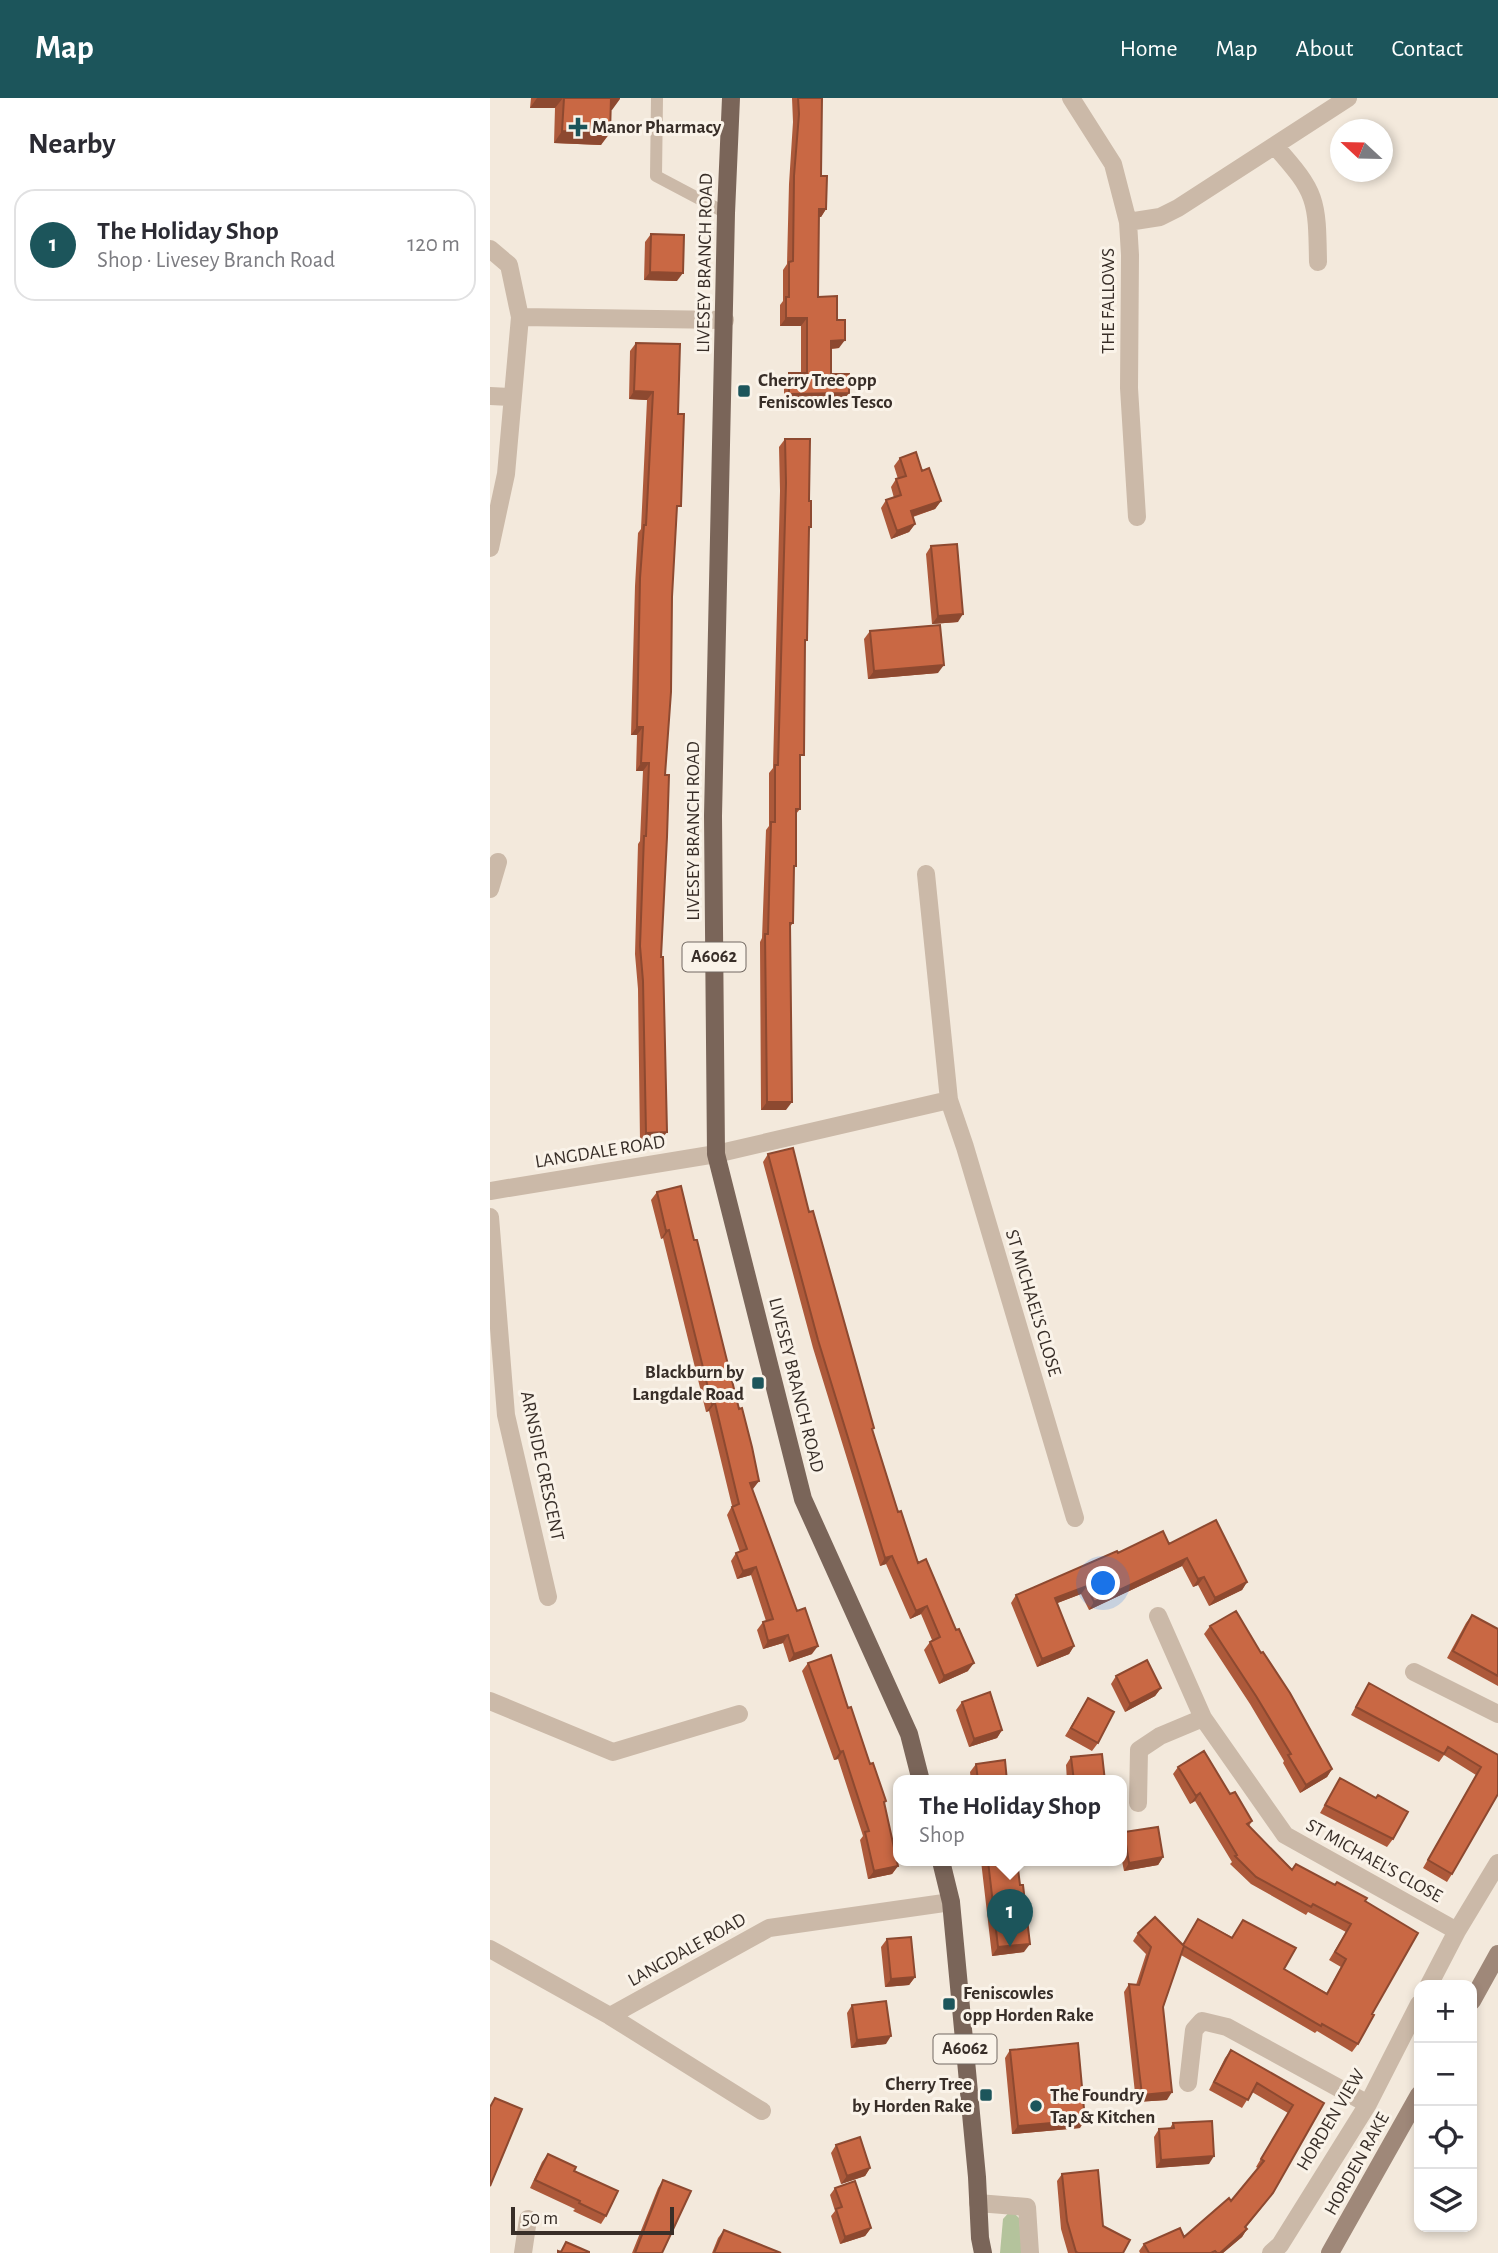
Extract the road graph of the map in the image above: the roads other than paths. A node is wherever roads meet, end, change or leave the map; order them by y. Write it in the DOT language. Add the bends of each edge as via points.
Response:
graph roads {
  1 [pos="657,98"];
  2 [pos="731,98"];
  3 [pos="1071,98"];
  4 [pos="1348,98"];
  5 [pos="1275,146"];
  6 [pos="726,213"];
  7 [pos="1128,222"];
  8 [pos="490,249"];
  9 [pos="1318,261"];
  10 [pos="520,317"];
  11 [pos="725,320"];
  12 [pos="490,396"];
  13 [pos="512,397"];
  14 [pos="1137,517"];
  15 [pos="490,548"];
  16 [pos="498,862"];
  17 [pos="926,874"];
  18 [pos="490,889"];
  19 [pos="949,1100"];
  20 [pos="716,1154"];
  21 [pos="490,1191"];
  22 [pos="490,1217"];
  23 [pos="1075,1518"];
  24 [pos="548,1597"];
  25 [pos="1158,1616"];
  26 [pos="1414,1672"];
  27 [pos="490,1701"];
  28 [pos="739,1714"];
  29 [pos="1498,1714"];
  30 [pos="1203,1718"];
  31 [pos="919,1775"];
  32 [pos="1138,1803"];
  33 [pos="1498,1863"];
  34 [pos="942,1866"];
  35 [pos="951,1902"];
  36 [pos="1457,1931"];
  37 [pos="490,1950"];
  38 [pos="1498,1954"];
  39 [pos="1432,1980"];
  40 [pos="1477,1992"];
  41 [pos="1414,2014"];
  42 [pos="611,2016"];
  43 [pos="1188,2084"];
  44 [pos="1368,2104"];
  45 [pos="1414,2104"];
  46 [pos="762,2110"];
  47 [pos="978,2203"];
  48 [pos="528,2219"];
  49 [pos="978,2248"];
  50 [pos="523,2253"];
  51 [pos="1030,2253"];
  52 [pos="1271,2253"];
  53 [pos="1330,2253"];
  1 -- 6 [label="lane" via="656,176"];
  2 -- 6 [label="main road, LIVESEY BRANCH ROAD / A6062"];
  3 -- 7 [label="street, THE FALLOWS" via="1114,164"];
  4 -- 5 [label="street"];
  5 -- 7 [label="street" via="1178,208"];
  5 -- 9 [label="street" via="1301,175 1314,199"];
  6 -- 11 [label="main road, LIVESEY BRANCH ROAD / A6062"];
  7 -- 14 [label="street, THE FALLOWS" via="1129,388"];
  8 -- 10 [label="street" via="509,265"];
  10 -- 11 [label="street"];
  10 -- 13 [label="street"];
  11 -- 20 [label="main road, LIVESEY BRANCH ROAD / A6062" via="713,816"];
  12 -- 13 [label="street"];
  13 -- 15 [label="street" via="506,474"];
  16 -- 18 [label="street"];
  17 -- 19 [label="street, ST MICHAEL'S CLOSE"];
  19 -- 20 [label="street"];
  19 -- 23 [label="street, ST MICHAEL'S CLOSE"];
  20 -- 21 [label="street, LANGDALE ROAD"];
  20 -- 31 [label="main road, LIVESEY BRANCH ROAD / A6062" via="803,1499 909,1734"];
  22 -- 24 [label="street, ARNSIDE CRESCENT" via="506,1415"];
  25 -- 30 [label="street, ST MICHAEL'S CLOSE"];
  26 -- 29 [label="street"];
  27 -- 28 [label="street" via="614,1752"];
  30 -- 32 [label="street" via="1139,1750"];
  30 -- 36 [label="street, ST MICHAEL'S CLOSE" via="1285,1835"];
  33 -- 36 [label="street"];
  34 -- 35 [label="main road, A6062"];
  35 -- 42 [label="street, LANGDALE ROAD" via="769,1928"];
  35 -- 47 [label="main road, A6062"];
  36 -- 39 [label="street"];
  37 -- 42 [label="street"];
  38 -- 40 [label="street"];
  41 -- 44 [label="street, HORDEN VIEW"];
  42 -- 46 [label="street"];
  43 -- 44 [label="street" via="1194,2030 1202,2021 1227,2027"];
  44 -- 52 [label="street, HORDEN VIEW"];
  45 -- 53 [label="street, HORDEN RAKE"];
  47 -- 49 [label="main road, A6062"];
  47 -- 51 [label="street" via="1027,2207"];
  48 -- 50 [label="street"];
}
